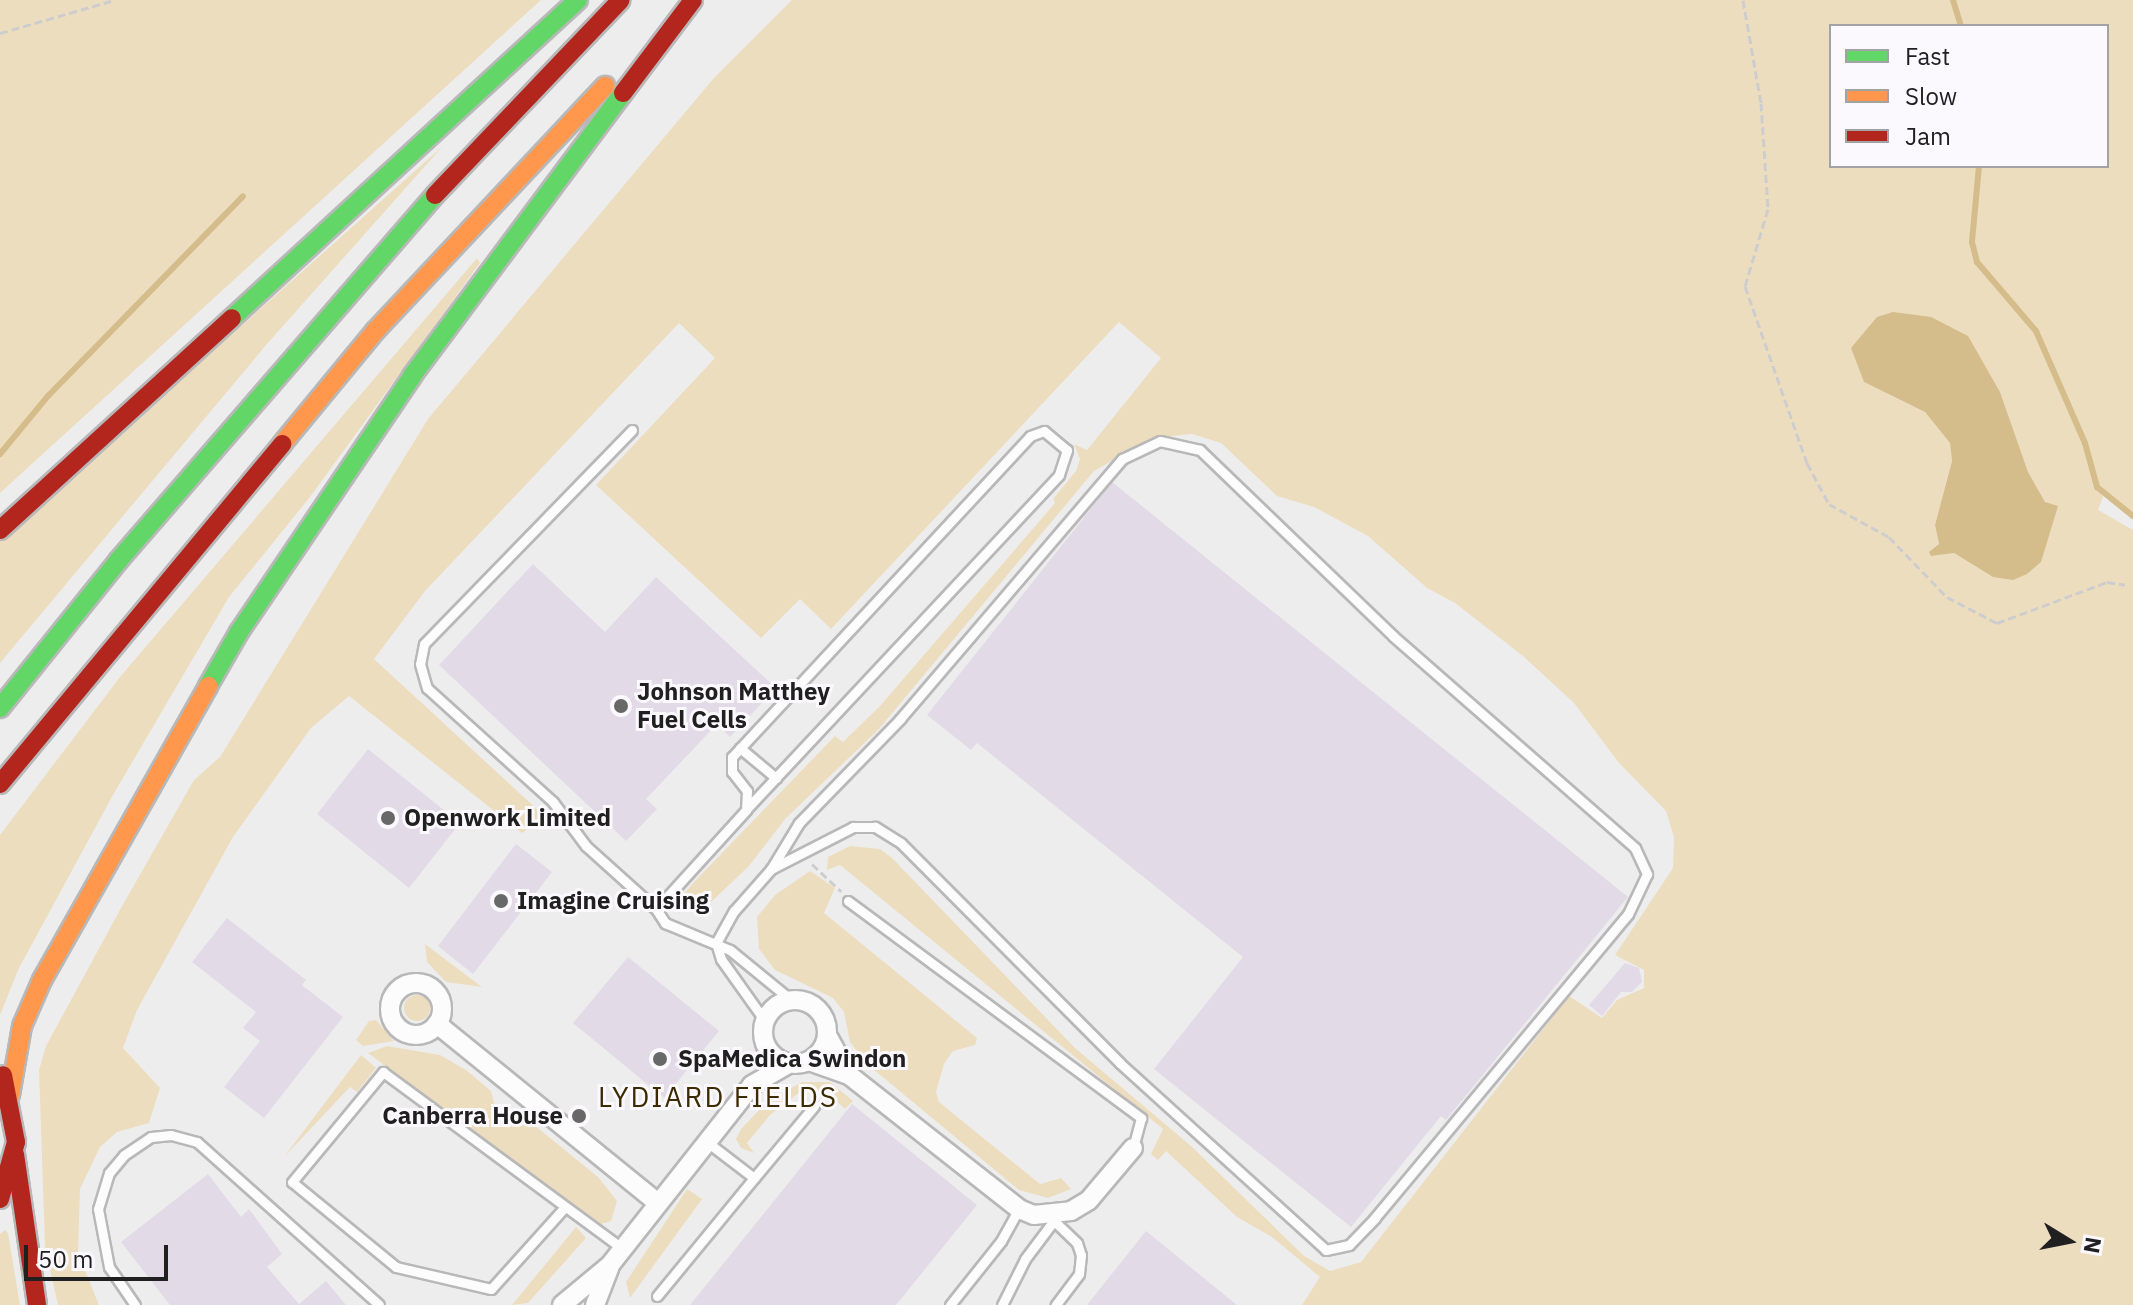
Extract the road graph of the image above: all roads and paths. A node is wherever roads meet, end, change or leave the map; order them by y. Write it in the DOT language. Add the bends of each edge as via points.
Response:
graph roads {
  1 [pos="114,0"];
  2 [pos="578,0"];
  3 [pos="621,0"];
  4 [pos="690,0"];
  5 [pos="1743,0"];
  6 [pos="0,33"];
  7 [pos="632,430"];
  8 [pos="0,530"];
  9 [pos="2125,585"];
  10 [pos="0,708"];
  11 [pos="740,748"];
  12 [pos="776,778"];
  13 [pos="0,784"];
  14 [pos="746,810"];
  15 [pos="802,857"];
  16 [pos="771,869"];
  17 [pos="848,901"];
  18 [pos="656,909"];
  19 [pos="716,943"];
  20 [pos="791,1000"];
  21 [pos="765,1021"];
  22 [pos="437,1024"];
  23 [pos="827,1035"];
  24 [pos="765,1043"];
  25 [pos="809,1061"];
  26 [pos="790,1063"];
  27 [pos="0,1067"];
  28 [pos="849,1075"];
  29 [pos="752,1085"];
  30 [pos="10,1095"];
  31 [pos="814,1106"];
  32 [pos="707,1142"];
  33 [pos="1133,1148"];
  34 [pos="15,1154"];
  35 [pos="754,1178"];
  36 [pos="0,1199"];
  37 [pos="658,1203"];
  38 [pos="564,1208"];
  39 [pos="1019,1209"];
  40 [pos="1052,1217"];
  41 [pos="623,1249"];
  42 [pos="610,1265"];
  43 [pos="657,1296"];
  44 [pos="37,1305"];
  45 [pos="135,1305"];
  46 [pos="379,1305"];
  47 [pos="562,1305"];
  48 [pos="595,1305"];
  49 [pos="950,1305"];
  50 [pos="1002,1305"];
  51 [pos="1056,1305"];
  1 -- 6 [label="path"];
  2 -- 8 [label="main road"];
  3 -- 10 [label="main road" via="421,211 118,561"];
  4 -- 13 [label="main road" via="376,330"];
  4 -- 30 [label="main road" via="412,376 246,621 42,980 22,1026"];
  5 -- 9 [label="path" via="1761,103 1768,209 1745,286 1807,463 1829,504 1889,537 1947,597 1997,623 2107,582"];
  7 -- 18 [label="lane" via="424,644 420,664 427,688 553,802 586,846"];
  11 -- 12 [label="lane"];
  11 -- 12 [label="lane" via="1030,436 1044,431 1056,436 1067,458 1059,475"];
  11 -- 14 [label="lane" via="730,765 747,791"];
  12 -- 14 [label="lane"];
  14 -- 18 [label="lane"];
  15 -- 16 [label="lane"];
  15 -- 16 [label="lane" via="853,827 875,827 901,843 1120,1063 1326,1250 1349,1245 1375,1218 1628,914 1647,874 1635,848 1393,636 1200,450 1160,441 1122,459 900,719 799,823"];
  15 -- 17 [label="path"];
  16 -- 19 [label="lane" via="743,898"];
  17 -- 33 [label="lane" via="1141,1118"];
  18 -- 19 [label="lane" via="674,930"];
  19 -- 20 [label="lane" via="754,966"];
  19 -- 21 [label="lane" via="727,972"];
  20 -- 21 [label="street" via="778,1004"];
  20 -- 23 [label="street" via="816,1008"];
  21 -- 24 [label="street"];
  22 -- 37 [label="street"];
  23 -- 25 [label="street"];
  23 -- 28 [label="street"];
  24 -- 26 [label="street" via="778,1059"];
  24 -- 29 [label="street"];
  25 -- 26 [label="street"];
  25 -- 28 [label="street"];
  26 -- 29 [label="street"];
  27 -- 30 [label="main road"];
  28 -- 39 [label="street"];
  29 -- 32 [label="street"];
  30 -- 34 [label="main road"];
  31 -- 35 [label="lane"];
  32 -- 35 [label="lane"];
  32 -- 37 [label="street"];
  33 -- 40 [label="street" via="1089,1200"];
  34 -- 36 [label="main road"];
  34 -- 44 [label="main road"];
  35 -- 43 [label="lane"];
  37 -- 41 [label="street"];
  38 -- 38 [label="lane" via="383,1072 292,1182 396,1267 491,1289"];
  38 -- 41 [label="lane"];
  39 -- 40 [label="street"];
  39 -- 49 [label="lane" via="1001,1241"];
  40 -- 50 [label="lane"];
  40 -- 51 [label="lane" via="1081,1255 1079,1274"];
  41 -- 42 [label="street"];
  42 -- 47 [label="street"];
  42 -- 48 [label="street"];
  45 -- 46 [label="lane" via="109,1267 98,1209 109,1173 124,1155 151,1137 171,1135 197,1142"];
}
